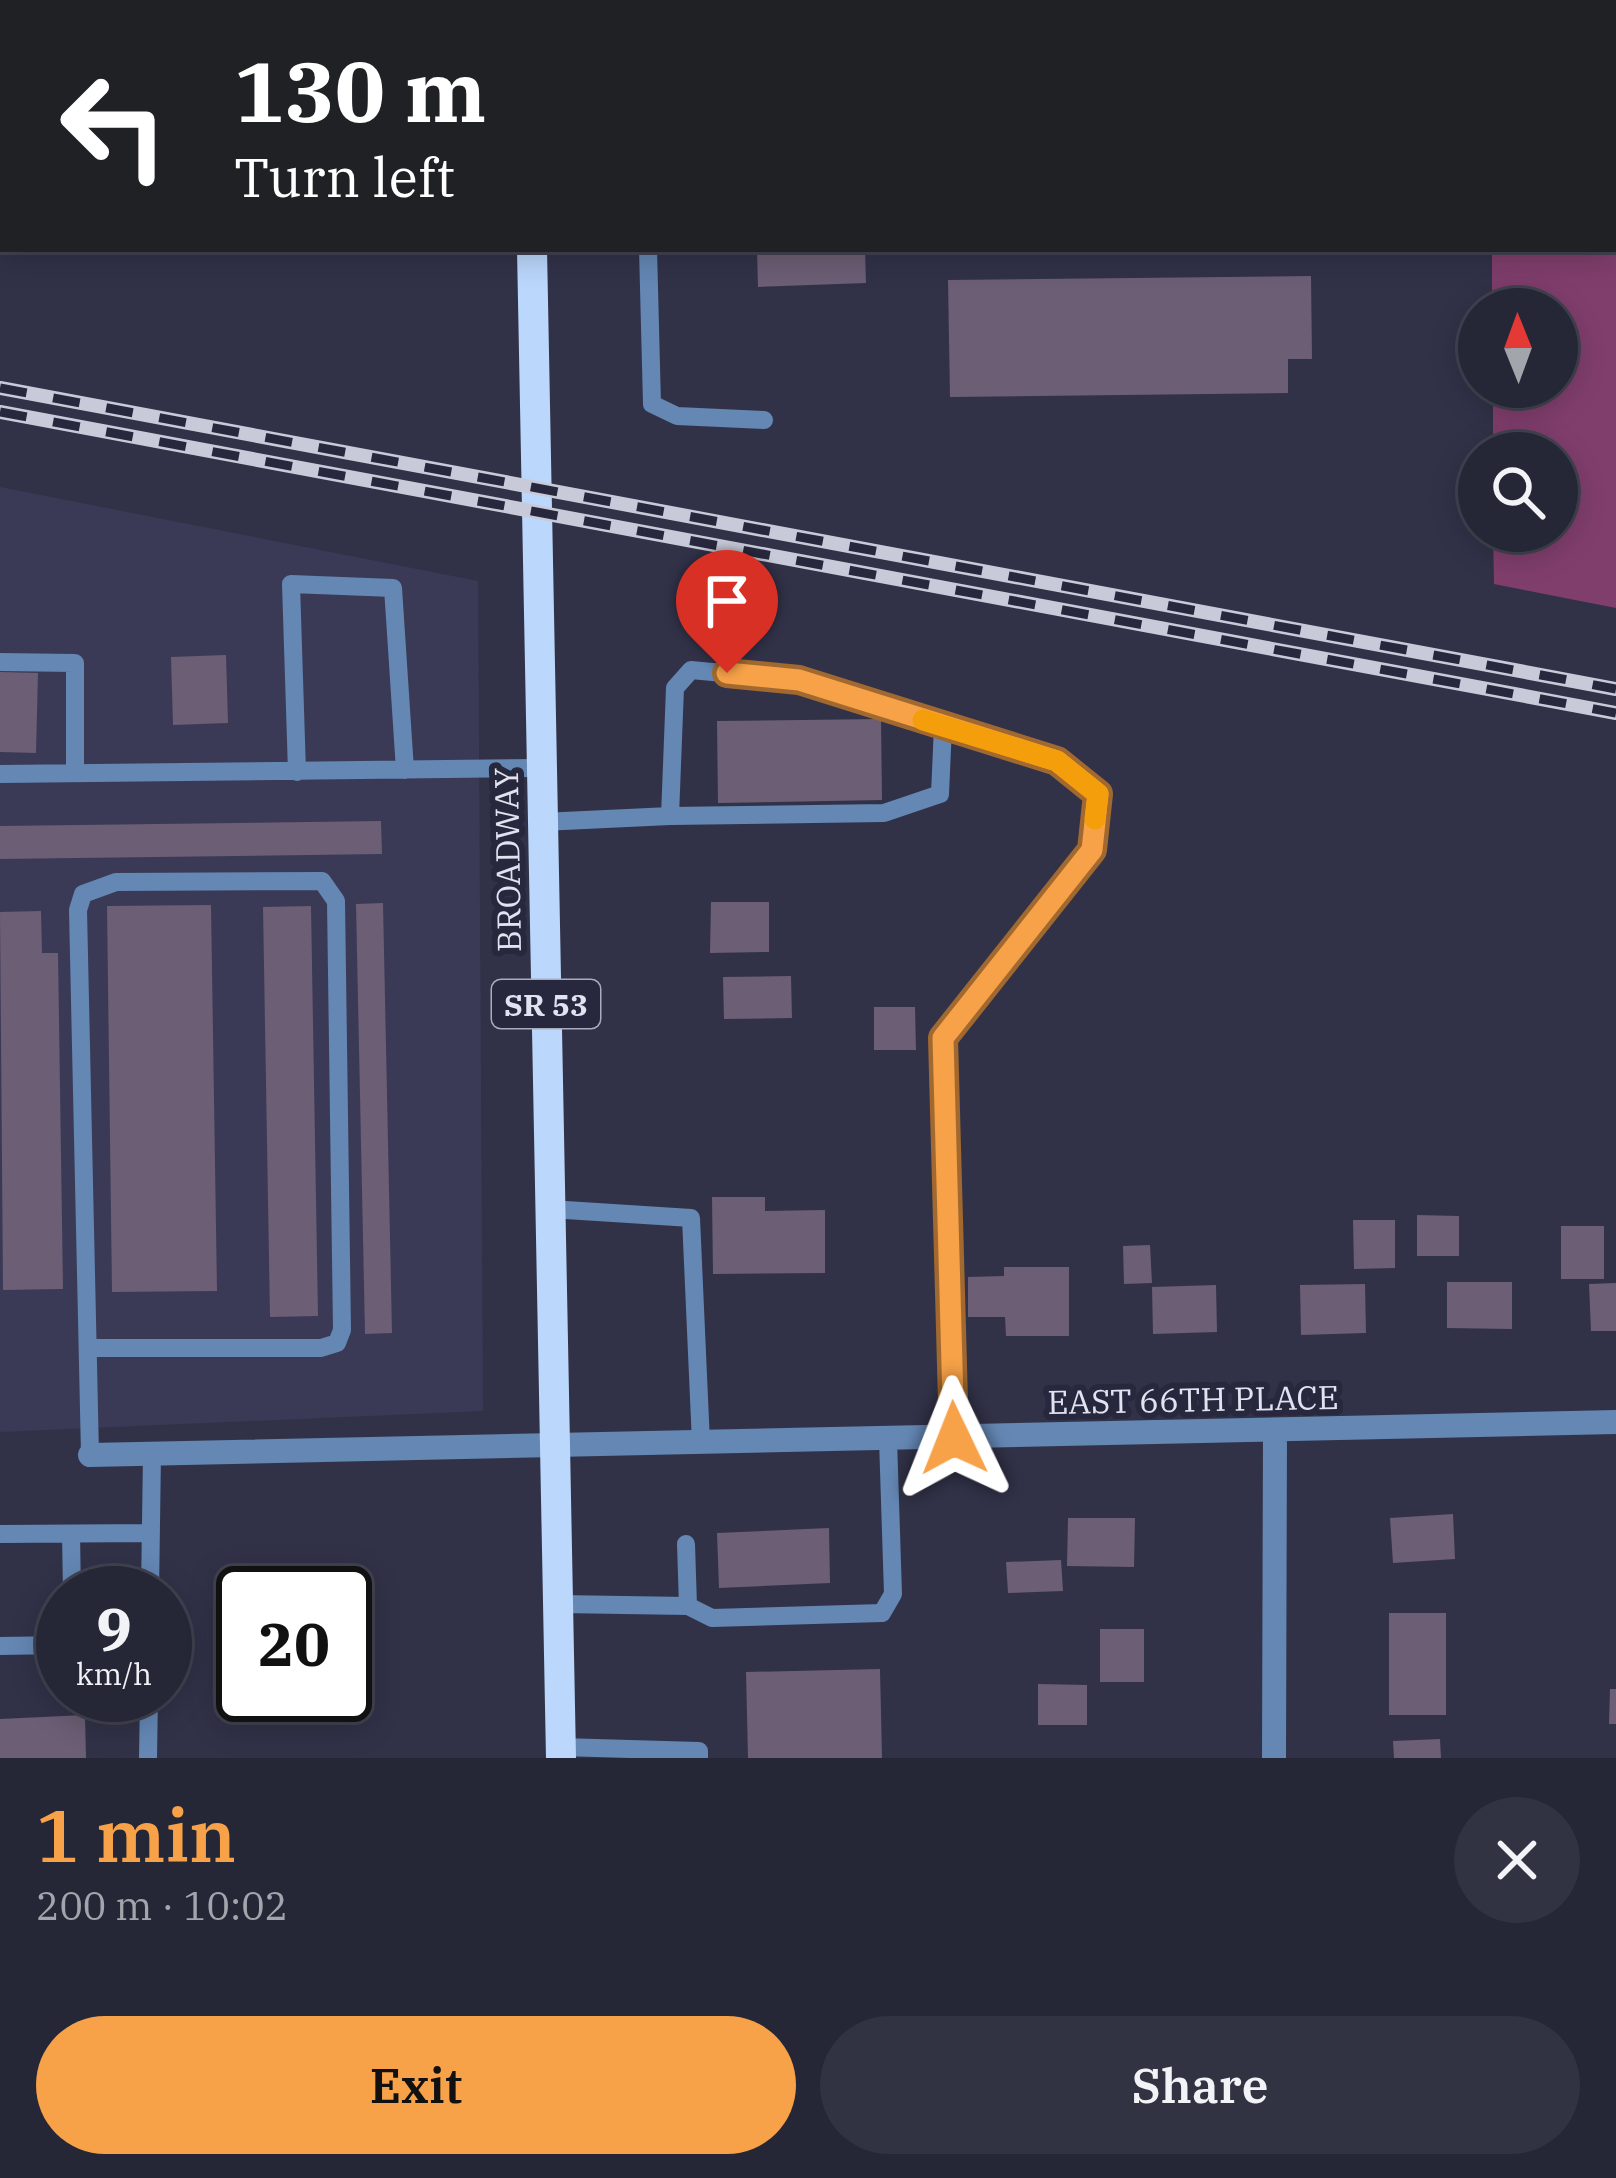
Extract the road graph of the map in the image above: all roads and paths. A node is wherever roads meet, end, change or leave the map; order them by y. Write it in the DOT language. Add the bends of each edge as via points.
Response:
graph roads {
  1 [pos="532,252"];
  2 [pos="648,252"];
  3 [pos="764,420"];
  4 [pos="0,662"];
  5 [pos="943,726"];
  6 [pos="541,769"];
  7 [pos="405,770"];
  8 [pos="297,772"];
  9 [pos="75,773"];
  10 [pos="0,774"];
  11 [pos="670,816"];
  12 [pos="542,823"];
  13 [pos="550,1210"];
  14 [pos="88,1348"];
  15 [pos="1616,1422"];
  16 [pos="1275,1431"];
  17 [pos="954,1438"];
  18 [pos="888,1439"];
  19 [pos="701,1443"];
  20 [pos="555,1445"];
  21 [pos="152,1454"];
  22 [pos="90,1455"];
  23 [pos="151,1533"];
  24 [pos="0,1534"];
  25 [pos="71,1534"];
  26 [pos="686,1544"];
  27 [pos="72,1566"];
  28 [pos="150,1566"];
  29 [pos="559,1604"];
  30 [pos="688,1606"];
  31 [pos="0,1646"];
  32 [pos="36,1646"];
  33 [pos="149,1722"];
  34 [pos="561,1752"];
  35 [pos="148,1758"];
  36 [pos="699,1758"];
  37 [pos="1274,1758"];
  1 -- 6 [label="main road, BROADWAY / SR 53"];
  2 -- 3 [label="lane" via="652,404 676,416"];
  4 -- 9 [label="lane" via="75,663"];
  5 -- 11 [label="lane" via="940,794 914,805 884,813"];
  5 -- 11 [label="lane" via="799,680 691,670 675,688"];
  5 -- 17 [label="lane" via="1057,761 1098,794 1092,850 943,1038"];
  6 -- 7 [label="lane"];
  6 -- 12 [label="main road, BROADWAY / SR 53"];
  7 -- 8 [label="lane"];
  7 -- 8 [label="lane" via="393,587 291,584"];
  8 -- 9 [label="lane"];
  9 -- 10 [label="lane"];
  11 -- 12 [label="lane"];
  12 -- 13 [label="main road, BROADWAY / SR 53"];
  13 -- 19 [label="lane" via="691,1218"];
  13 -- 20 [label="main road, BROADWAY / SR 53"];
  14 -- 14 [label="lane" via="83,894 116,882 322,881 336,902 337,1343"];
  14 -- 22 [label="lane"];
  15 -- 16 [label="street, EAST 66TH PLACE"];
  16 -- 17 [label="street, EAST 66TH PLACE"];
  16 -- 37 [label="street"];
  17 -- 18 [label="street, EAST 66TH PLACE"];
  18 -- 19 [label="street, EAST 66TH PLACE"];
  18 -- 30 [label="lane" via="893,1594 882,1613 712,1618"];
  19 -- 20 [label="street, EAST 66TH PLACE"];
  20 -- 21 [label="street, EAST 66TH PLACE"];
  20 -- 29 [label="main road, BROADWAY / SR 53"];
  21 -- 22 [label="street, EAST 66TH PLACE"];
  21 -- 23 [label="lane"];
  23 -- 25 [label="lane"];
  23 -- 28 [label="lane"];
  24 -- 25 [label="lane"];
  25 -- 27 [label="lane"];
  26 -- 30 [label="lane"];
  29 -- 30 [label="lane"];
  29 -- 34 [label="main road, BROADWAY / SR 53"];
  31 -- 32 [label="lane"];
  33 -- 35 [label="lane"];
  34 -- 36 [label="lane" via="699,1751"];
}
